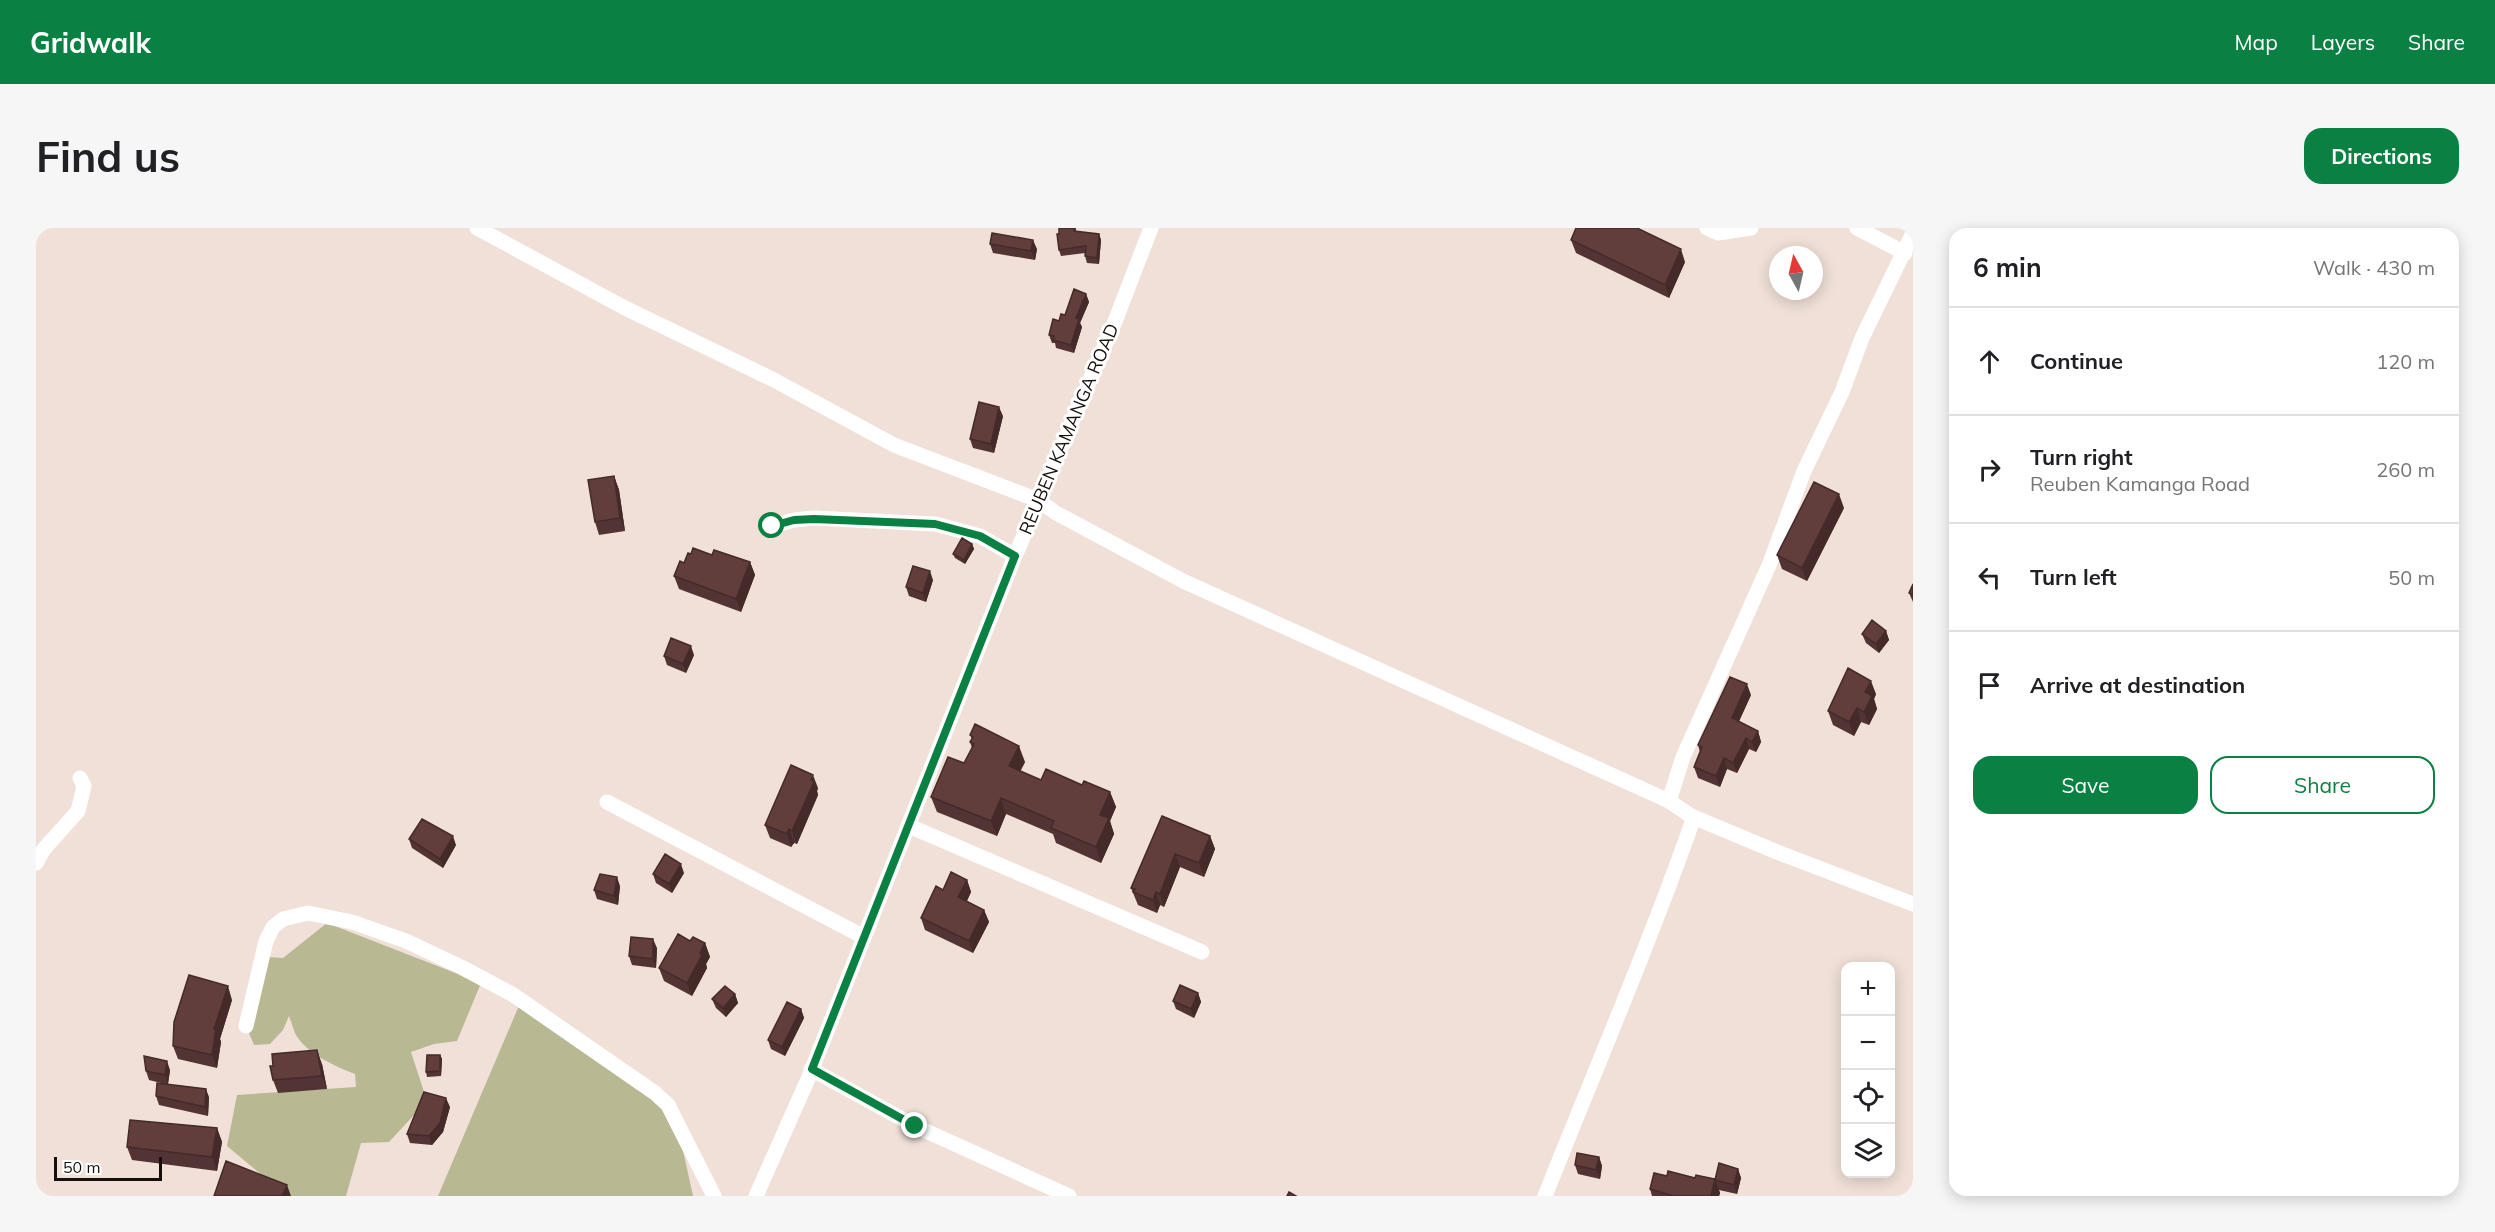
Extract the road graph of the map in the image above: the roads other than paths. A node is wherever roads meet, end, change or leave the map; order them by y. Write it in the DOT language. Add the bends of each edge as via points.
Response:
graph roads {
  1 [pos="477,228"];
  2 [pos="1151,228"];
  3 [pos="1707,228"];
  4 [pos="1751,228"];
  5 [pos="1857,228"];
  6 [pos="1913,233"];
  7 [pos="1905,253"];
  8 [pos="1038,500"];
  9 [pos="772,526"];
  10 [pos="1015,556"];
  11 [pos="80,778"];
  12 [pos="1669,801"];
  13 [pos="607,802"];
  14 [pos="1694,818"];
  15 [pos="909,826"];
  16 [pos="36,863"];
  17 [pos="1913,904"];
  18 [pos="864,938"];
  19 [pos="1202,952"];
  20 [pos="246,1026"];
  21 [pos="812,1069"];
  22 [pos="714,1196"];
  23 [pos="756,1196"];
  24 [pos="1069,1196"];
  25 [pos="1545,1196"];
  1 -- 8 [label="street" via="624,308 774,380 894,445"];
  2 -- 8 [label="street, REUBEN KAMANGA ROAD"];
  3 -- 4 [label="street" via="1718,232"];
  5 -- 7 [label="street"];
  6 -- 7 [label="street"];
  7 -- 12 [label="street" via="1862,338 1842,392 1804,471 1770,563 1683,757"];
  8 -- 10 [label="street, REUBEN KAMANGA ROAD"];
  8 -- 12 [label="street" via="1183,580"];
  9 -- 10 [label="street" via="814,519 935,524 980,536"];
  10 -- 15 [label="street, REUBEN KAMANGA ROAD"];
  11 -- 16 [label="street" via="84,786 78,811"];
  12 -- 14 [label="street"];
  13 -- 18 [label="street"];
  14 -- 17 [label="street"];
  14 -- 25 [label="street" via="1658,918"];
  15 -- 18 [label="street, REUBEN KAMANGA ROAD"];
  15 -- 19 [label="street"];
  18 -- 21 [label="street, REUBEN KAMANGA ROAD"];
  20 -- 22 [label="street" via="266,941 273,927 283,919 308,913 352,922 406,941 512,994 655,1093 668,1105"];
  21 -- 23 [label="street, REUBEN KAMANGA ROAD"];
  21 -- 24 [label="street" via="915,1126"];
}
